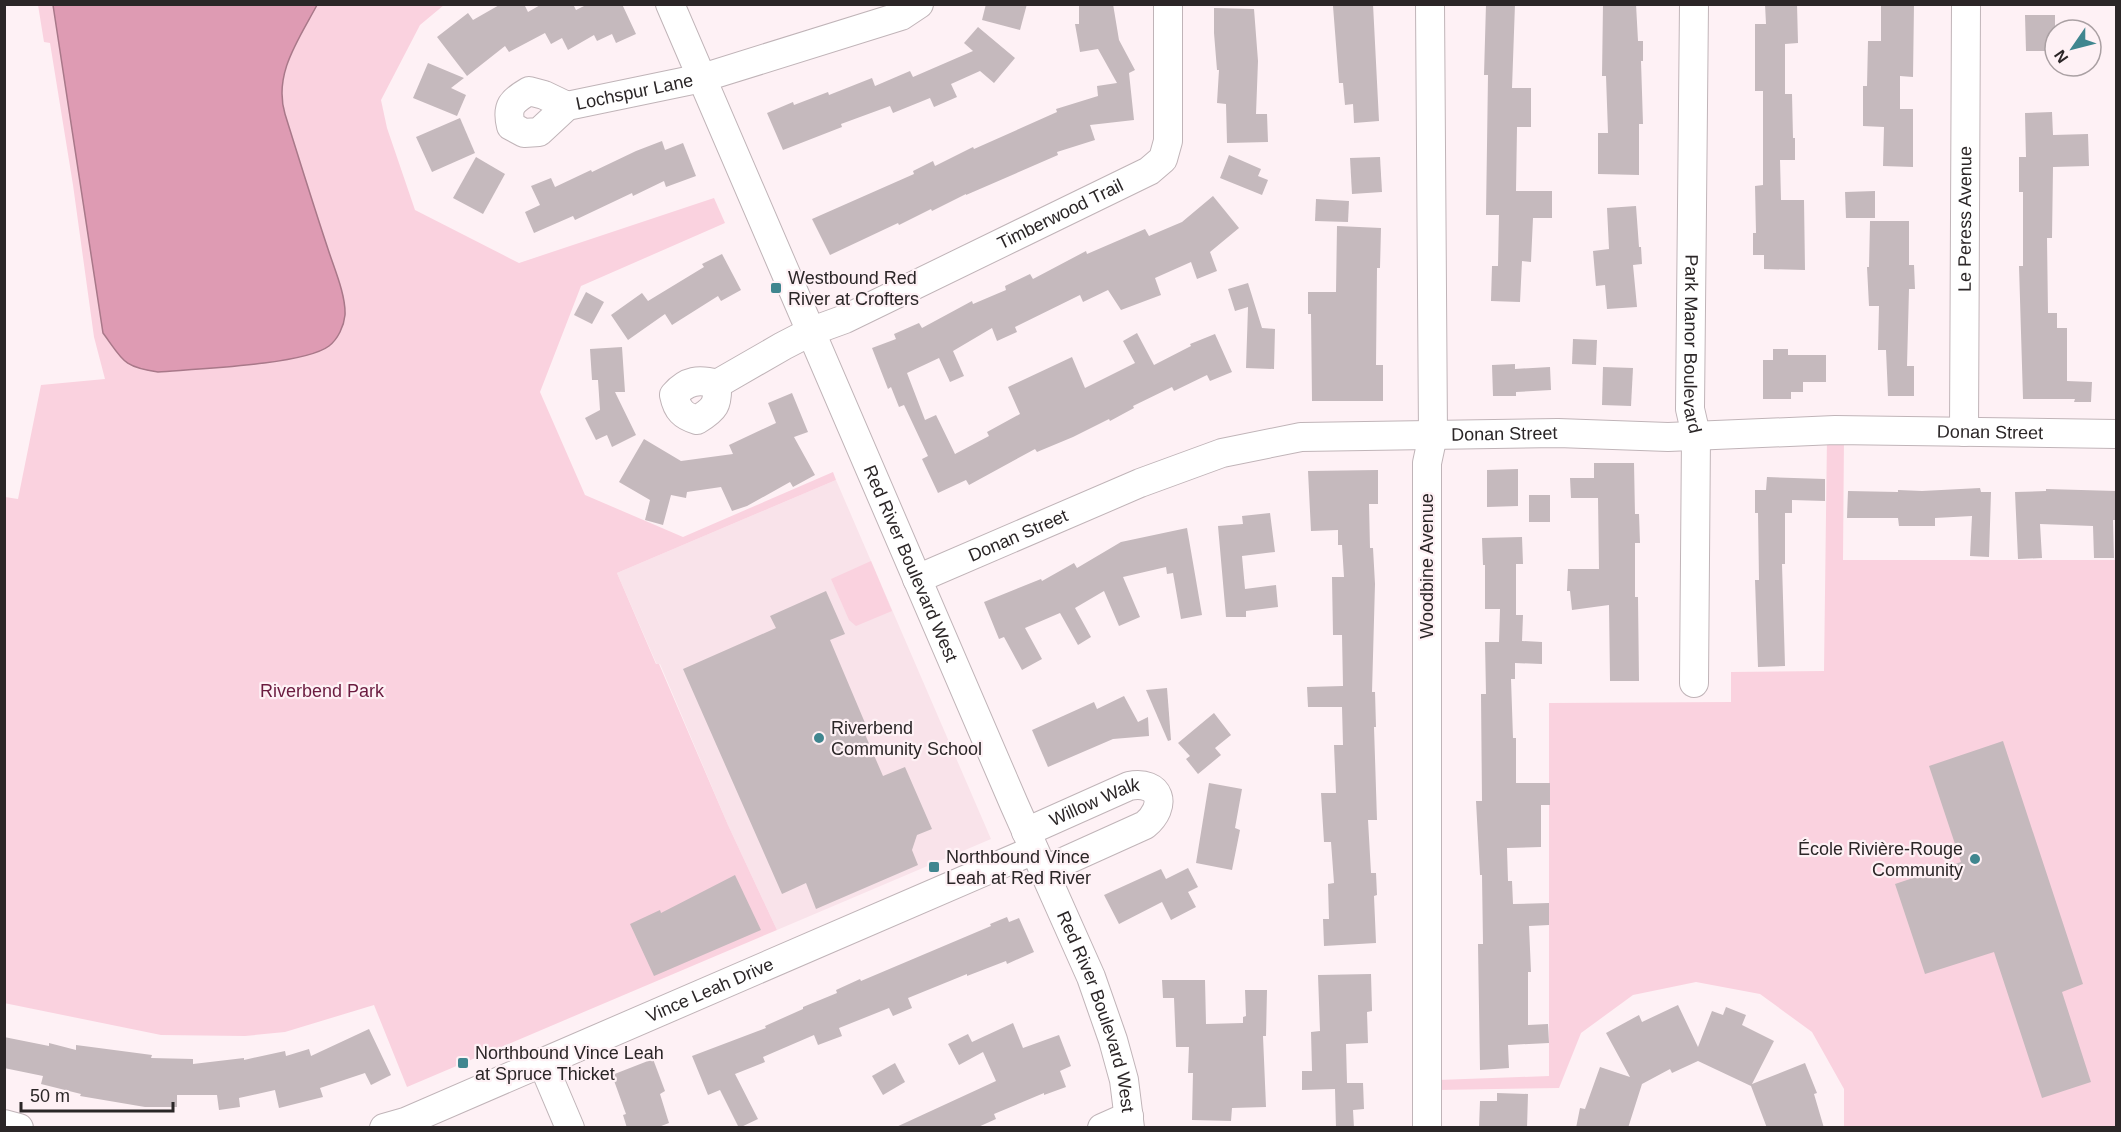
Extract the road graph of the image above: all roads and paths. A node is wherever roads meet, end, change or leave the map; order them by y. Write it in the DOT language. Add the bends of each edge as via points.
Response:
graph roads {
  1 [pos="670,4"];
  2 [pos="919,4"];
  3 [pos="1168,4"];
  4 [pos="1430,4"];
  5 [pos="1694,4"];
  6 [pos="1966,4"];
  7 [pos="702,78"];
  8 [pos="567,106"];
  9 [pos="812,331"];
  10 [pos="717,384"];
  11 [pos="1964,432"];
  12 [pos="2116,434"];
  13 [pos="1433,435"];
  14 [pos="1696,435"];
  15 [pos="917,579"];
  16 [pos="1694,683"];
  17 [pos="1034,851"];
  18 [pos="542,1062"];
  19 [pos="1130,1122"];
  20 [pos="4,1124"];
  21 [pos="19,1128"];
  22 [pos="384,1128"];
  23 [pos="570,1128"];
  24 [pos="1102,1128"];
  25 [pos="1427,1128"];
  1 -- 7 [label="street, Red River Boulevard West"];
  2 -- 7 [label="street" via="901,16"];
  3 -- 9 [label="street, Timberwood Trail" via="1168,141 1163,159 1149,171 845,319"];
  4 -- 13 [label="street, Woodbine Avenue"];
  5 -- 14 [label="street, Park Manor Boulevard" via="1690,409"];
  6 -- 11 [label="street, Le Peress Avenue"];
  7 -- 8 [label="street, Lochspur Lane"];
  7 -- 9 [label="street, Red River Boulevard West"];
  9 -- 10 [label="street, Timberwood Trail"];
  9 -- 15 [label="street, Red River Boulevard West"];
  11 -- 12 [label="street, Donan Street"];
  11 -- 14 [label="street, Donan Street" via="1835,430"];
  13 -- 14 [label="street, Donan Street"];
  13 -- 15 [label="street, Donan Street" via="1301,437 1222,453 1140,483"];
  13 -- 25 [label="street, Woodbine Avenue" via="1427,463"];
  14 -- 16 [label="street, Park Manor Boulevard"];
  15 -- 17 [label="street, Red River Boulevard West"];
  17 -- 18 [label="street, Vince Leah Drive"];
  17 -- 19 [label="street, Red River Boulevard West" via="1091,977 1110,1030 1124,1080"];
  18 -- 22 [label="street, Vince Leah Drive"];
  18 -- 23 [label="street"];
  19 -- 24 [label="street"];
  20 -- 21 [label="street"];
}
